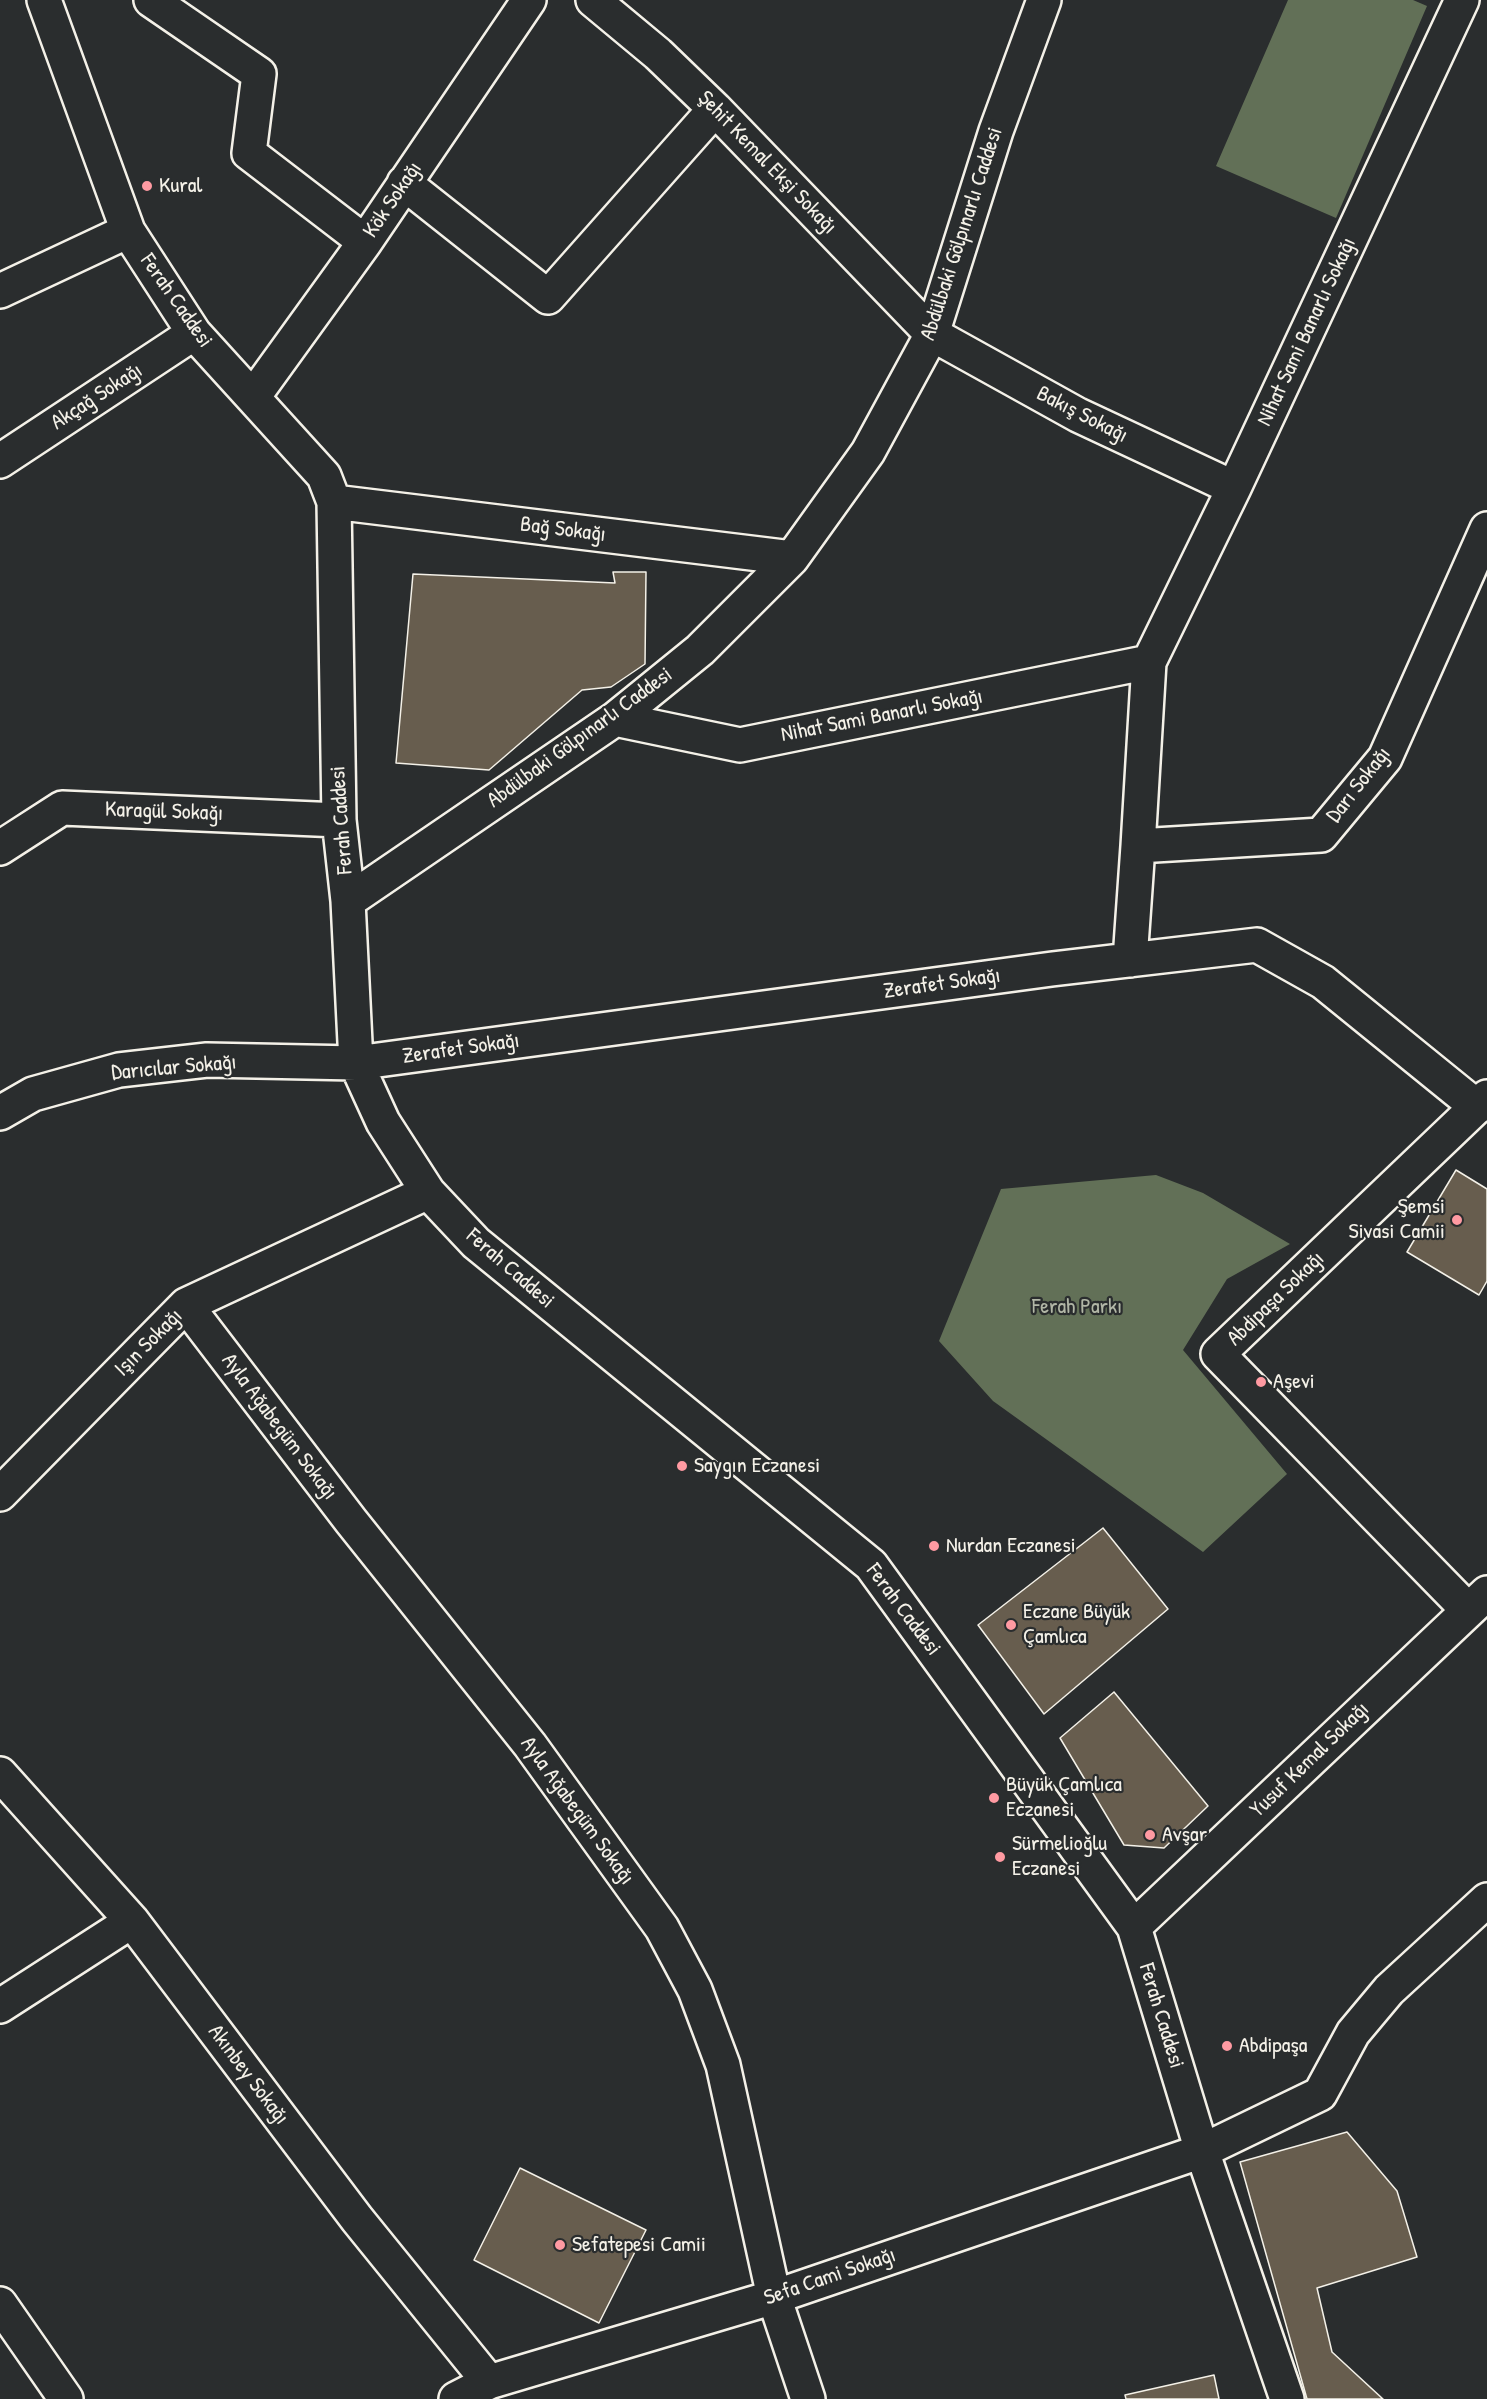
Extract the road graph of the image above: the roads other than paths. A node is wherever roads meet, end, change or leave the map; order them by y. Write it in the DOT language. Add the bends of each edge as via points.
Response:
graph roads {
  1 [pos="44,0"];
  2 [pos="151,0"];
  3 [pos="529,0"];
  4 [pos="593,0"];
  5 [pos="1044,0"];
  6 [pos="1462,0"];
  7 [pos="715,109"];
  8 [pos="404,183"];
  9 [pos="128,231"];
  10 [pos="365,242"];
  11 [pos="0,291"];
  12 [pos="194,333"];
  13 [pos="933,334"];
  14 [pos="253,397"];
  15 [pos="0,461"];
  16 [pos="1234,488"];
  17 [pos="334,502"];
  18 [pos="1487,529"];
  19 [pos="792,558"];
  20 [pos="1149,662"];
  21 [pos="615,719"];
  22 [pos="339,820"];
  23 [pos="1138,846"];
  24 [pos="0,848"];
  25 [pos="348,901"];
  26 [pos="1130,960"];
  27 [pos="356,1063"];
  28 [pos="1482,1102"];
  29 [pos="0,1113"];
  30 [pos="428,1192"];
  31 [pos="186,1305"];
  32 [pos="0,1494"];
  33 [pos="1477,1601"];
  34 [pos="0,1774"];
  35 [pos="1487,1900"];
  36 [pos="132,1921"];
  37 [pos="1134,1927"];
  38 [pos="0,2006"];
  39 [pos="1202,2151"];
  40 [pos="774,2297"];
  41 [pos="0,2304"];
  42 [pos="489,2382"];
  43 [pos="66,2399"];
  44 [pos="456,2399"];
  45 [pos="808,2399"];
  46 [pos="1287,2399"];
  1 -- 9 [label="street, Ferah Caddesi"];
  2 -- 10 [label="street" via="259,74 249,153"];
  3 -- 8 [label="street, Kök Sokağı"];
  4 -- 7 [label="street, Şehit Kemal Ekşi Sokağı" via="658,54"];
  5 -- 13 [label="street, Abdülbaki Gölpınarlı Caddesi" via="996,131"];
  6 -- 16 [label="street, Nihat Sami Banarlı Sokağı"];
  7 -- 8 [label="street" via="548,297"];
  7 -- 13 [label="street, Şehit Kemal Ekşi Sokağı"];
  8 -- 10 [label="street, Kök Sokağı"];
  9 -- 11 [label="street"];
  9 -- 12 [label="street, Ferah Caddesi"];
  10 -- 14 [label="street, Kök Sokağı"];
  12 -- 14 [label="street, Ferah Caddesi"];
  12 -- 15 [label="street, Akçağ Sokağı"];
  13 -- 16 [label="street, Bakış Sokağı" via="1078,415"];
  13 -- 19 [label="street, Abdülbaki Gölpınarlı Caddesi" via="868,452"];
  14 -- 17 [label="street, Ferah Caddesi" via="324,476"];
  16 -- 20 [label="street, Nihat Sami Banarlı Sokağı"];
  17 -- 19 [label="street, Bağ Sokağı"];
  17 -- 22 [label="street, Ferah Caddesi"];
  18 -- 23 [label="street, Darı Sokağı" via="1385,758 1320,835"];
  19 -- 21 [label="street, Abdülbaki Gölpınarlı Caddesi" via="700,650"];
  20 -- 21 [label="street, Nihat Sami Banarlı Sokağı" via="740,745"];
  20 -- 23 [label="street, Nihat Sami Banarlı Sokağı"];
  21 -- 25 [label="street, Abdülbaki Gölpınarlı Caddesi"];
  22 -- 24 [label="street, Karagül Sokağı" via="62,808"];
  22 -- 25 [label="street, Ferah Caddesi"];
  23 -- 26 [label="street"];
  25 -- 27 [label="street, Ferah Caddesi"];
  26 -- 27 [label="street, Zerafet Sokağı"];
  26 -- 28 [label="street, Zerafet Sokağı" via="1257,945 1323,982"];
  27 -- 29 [label="street, Darıcılar Sokağı" via="207,1060 119,1070 33,1094"];
  27 -- 30 [label="street, Ferah Caddesi" via="383,1122"];
  28 -- 33 [label="street, Abdipaşa Sokağı" via="1218,1354"];
  30 -- 31 [label="street, Işın Sokağı"];
  30 -- 37 [label="street, Ferah Caddesi" via="476,1243 871,1565"];
  31 -- 32 [label="street, Işın Sokağı"];
  31 -- 40 [label="street, Ayla Ağabegüm Sokağı" via="351,1521 530,1745 662,1928 695,1990 723,2065"];
  33 -- 37 [label="street, Yusuf Kemal Sokağı"];
  34 -- 36 [label="street, Akınbey Sokağı"];
  35 -- 39 [label="street, Sefa Cami Sokağı" via="1389,1990 1353,2033 1320,2094"];
  36 -- 38 [label="street"];
  36 -- 42 [label="street, Akınbey Sokağı" via="357,2219"];
  37 -- 39 [label="street, Ferah Caddesi"];
  39 -- 40 [label="street, Sefa Cami Sokağı"];
  39 -- 46 [label="street, Ferah Caddesi"];
  40 -- 42 [label="street, Sefa Cami Sokağı"];
  40 -- 45 [label="street, Ayla Ağabegüm Sokağı"];
  41 -- 43 [label="street"];
  42 -- 44 [label="street, Sefa Cami Sokağı"];
}
